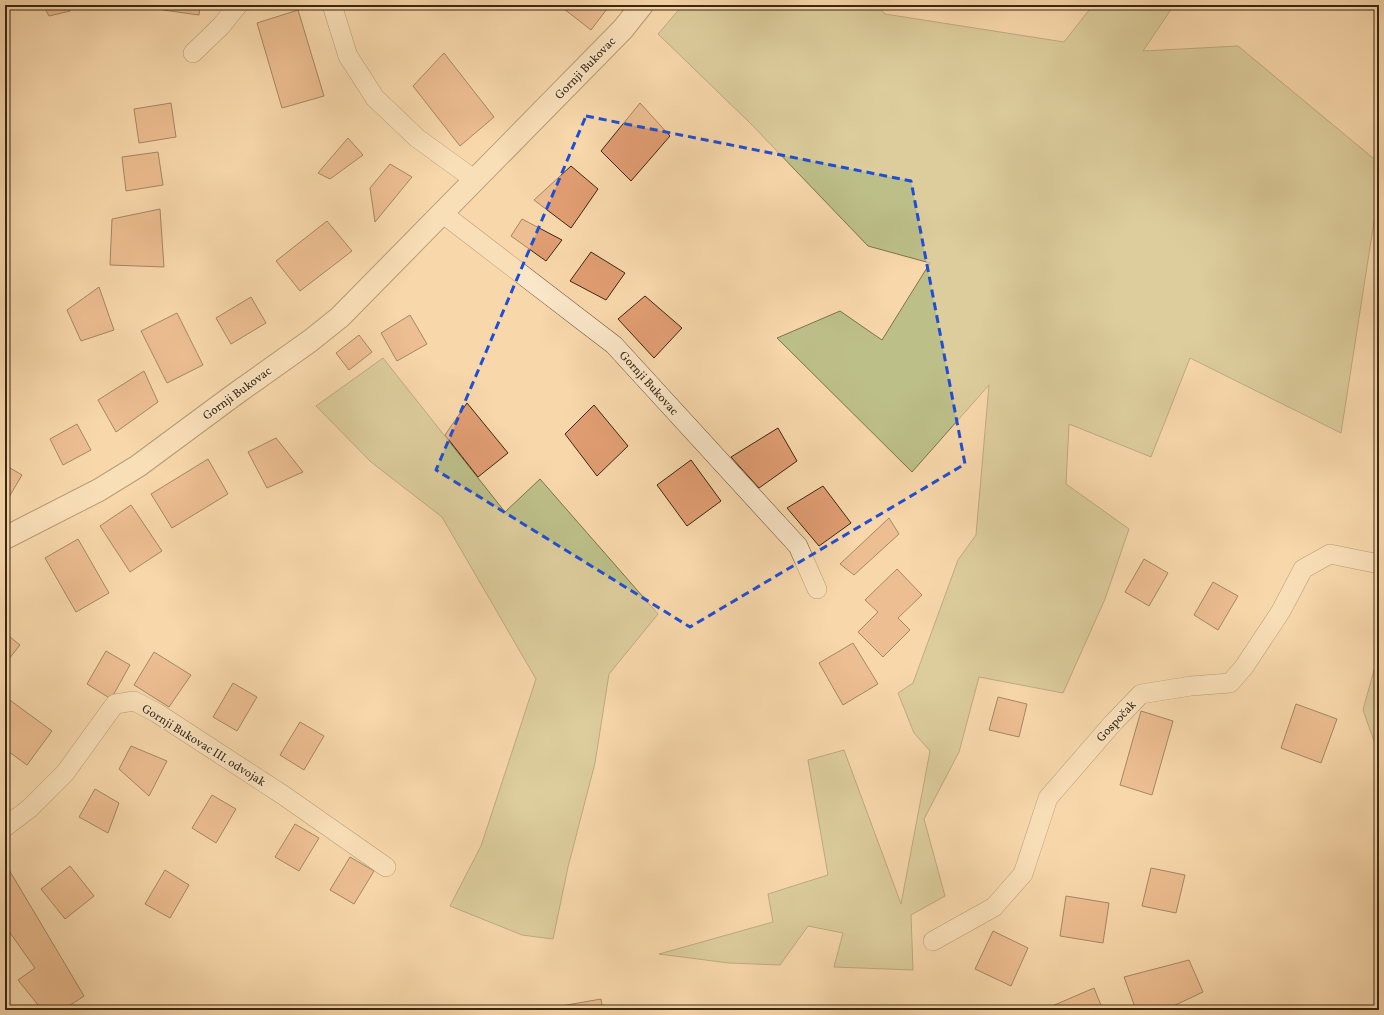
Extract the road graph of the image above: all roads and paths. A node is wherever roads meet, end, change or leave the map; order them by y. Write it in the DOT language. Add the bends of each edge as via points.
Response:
graph roads {
  1 [pos="238,5"];
  2 [pos="332,5"];
  3 [pos="642,5"];
  4 [pos="193,53"];
  5 [pos="475,180"];
  6 [pos="442,213"];
  7 [pos="5,538"];
  8 [pos="1379,564"];
  9 [pos="817,589"];
  10 [pos="5,827"];
  11 [pos="386,867"];
  12 [pos="933,941"];
  1 -- 4 [label="street"];
  2 -- 5 [label="street" via="348,56 375,98 417,138"];
  3 -- 5 [label="street, Gornji Bukovac" via="623,29"];
  5 -- 6 [label="street, Gornji Bukovac"];
  6 -- 7 [label="street, Gornji Bukovac" via="340,317 310,341 138,466 100,490"];
  6 -- 9 [label="street, Gornji Bukovac" via="614,344 798,546"];
  8 -- 12 [label="street, Gospočak" via="1330,554 1303,569 1277,617 1244,667 1230,683 1141,694 1048,798 1022,874 994,907"];
  10 -- 11 [label="street, Gornji Bukovac III. odvojak" via="30,808 65,773 115,704 134,701 157,713 277,791"];
}
